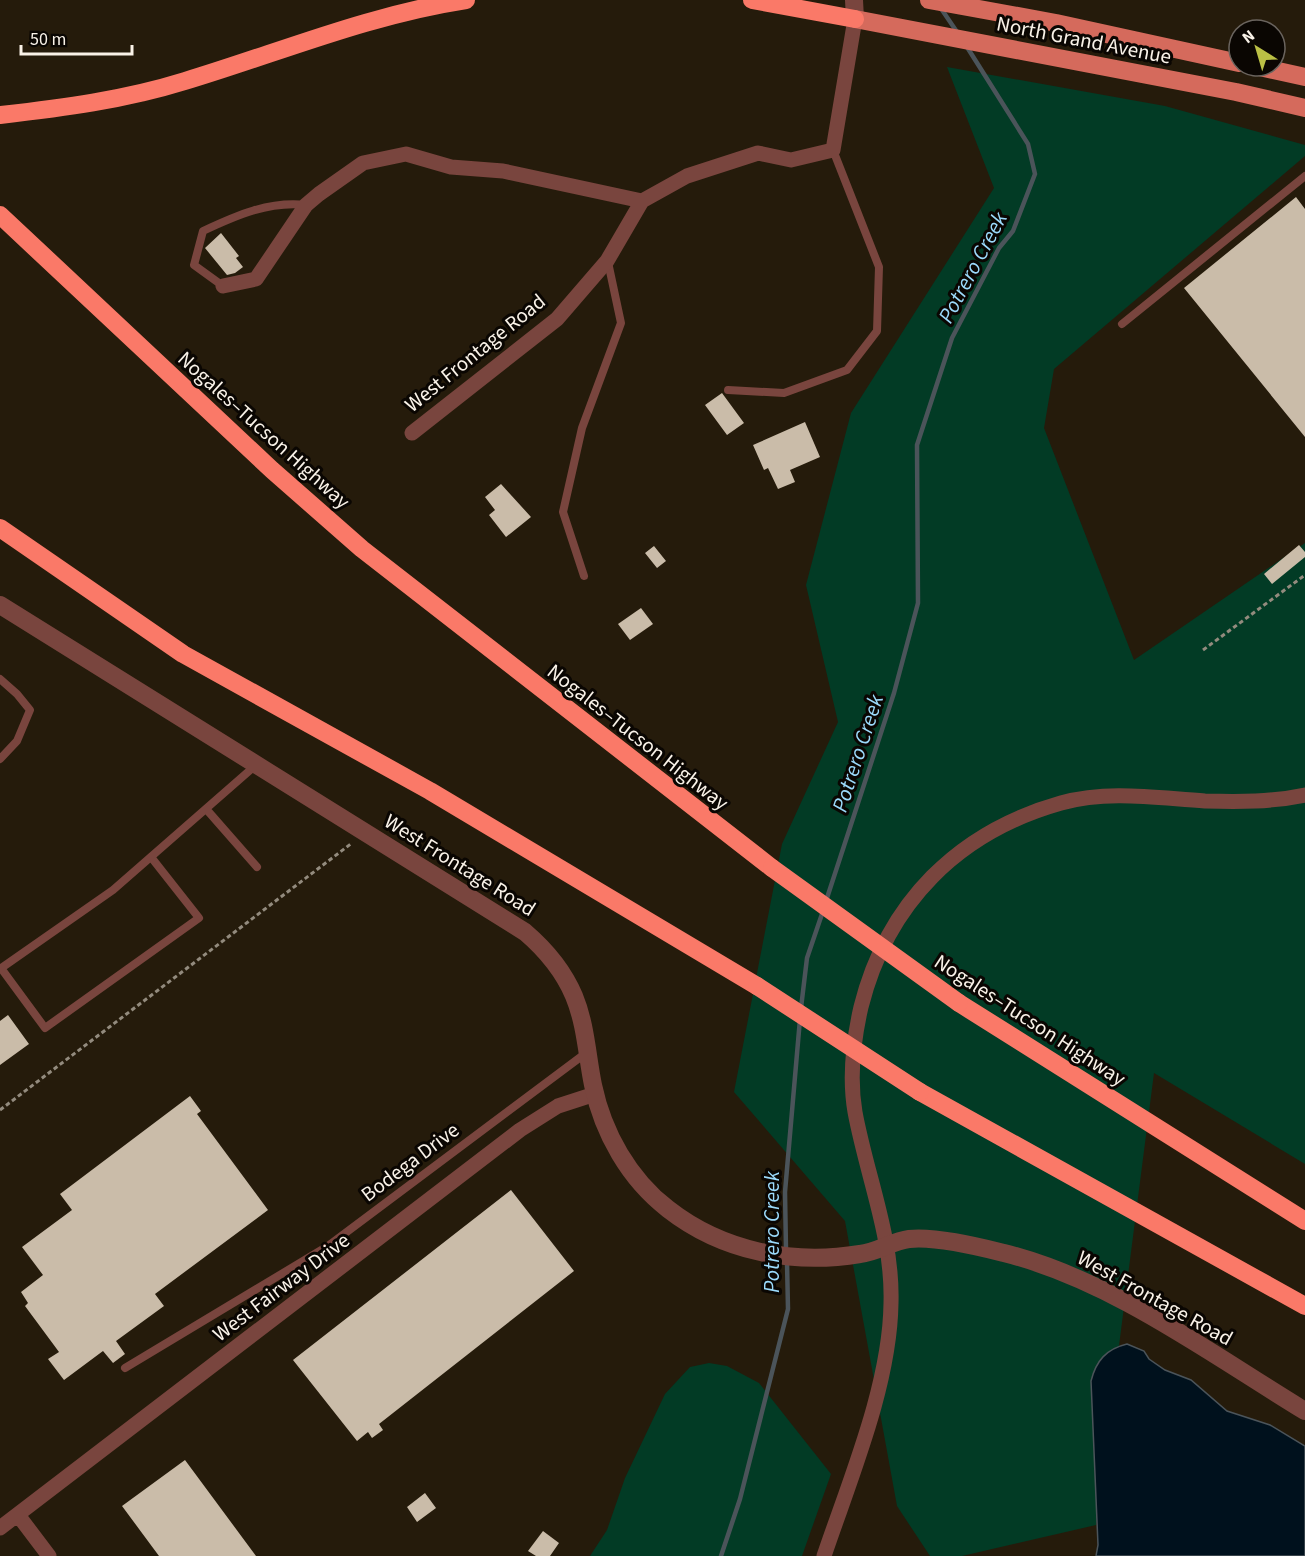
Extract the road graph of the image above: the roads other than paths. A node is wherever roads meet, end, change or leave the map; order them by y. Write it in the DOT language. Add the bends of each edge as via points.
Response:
graph roads {
  1 [pos="466,0"];
  2 [pos="752,0"];
  3 [pos="855,0"];
  4 [pos="929,0"];
  5 [pos="855,19"];
  6 [pos="1227,60"];
  7 [pos="1287,73"];
  8 [pos="1305,77"];
  9 [pos="1305,108"];
  10 [pos="0,114"];
  11 [pos="833,150"];
  12 [pos="1305,176"];
  13 [pos="642,201"];
  14 [pos="306,205"];
  15 [pos="0,215"];
  16 [pos="607,261"];
  17 [pos="223,286"];
  18 [pos="1122,324"];
  19 [pos="728,390"];
  20 [pos="412,433"];
  21 [pos="0,528"];
  22 [pos="584,576"];
  23 [pos="0,605"];
  24 [pos="0,679"];
  25 [pos="0,759"];
  26 [pos="257,764"];
  27 [pos="1305,795"];
  28 [pos="207,810"];
  29 [pos="151,857"];
  30 [pos="257,867"];
  31 [pos="1,969"];
  32 [pos="588,1052"];
  33 [pos="595,1094"];
  34 [pos="1305,1221"];
  35 [pos="888,1246"];
  36 [pos="1305,1306"];
  37 [pos="125,1368"];
  38 [pos="1305,1411"];
  39 [pos="18,1515"];
  40 [pos="0,1528"];
  41 [pos="49,1556"];
  42 [pos="824,1556"];
  1 -- 10 [label="highway" via="395,14 183,82 86,105"];
  2 -- 5 [label="highway"];
  3 -- 5 [label="street"];
  4 -- 6 [label="main road, North Grand Avenue"];
  5 -- 9 [label="main road, North Grand Avenue"];
  5 -- 11 [label="street"];
  7 -- 8 [label="main road"];
  11 -- 13 [label="street" via="791,160 759,153 687,176"];
  11 -- 19 [label="lane" via="879,267 877,331 847,370 784,393"];
  12 -- 18 [label="lane"];
  13 -- 14 [label="street" via="503,171 451,167 406,154 363,163"];
  13 -- 16 [label="street, West Frontage Road"];
  14 -- 17 [label="street" via="256,279"];
  14 -- 17 [label="lane" via="287,203 257,209 203,231 194,265"];
  15 -- 34 [label="highway, Nogales–Tucson Highway, bridge" via="362,549 772,868 959,1003"];
  16 -- 20 [label="street, West Frontage Road" via="557,319"];
  16 -- 22 [label="lane" via="621,323 582,428 563,512"];
  21 -- 36 [label="highway, bridge" via="183,654 430,790 757,986 920,1092"];
  23 -- 26 [label="street, West Frontage Road"];
  24 -- 25 [label="lane" via="30,710 17,741"];
  26 -- 28 [label="lane"];
  26 -- 32 [label="street, West Frontage Road" via="509,920 541,945 574,996"];
  27 -- 35 [label="street" via="1246,802 1128,794 1064,802 1005,824 951,859 907,905 889,932 866,987 854,1040 855,1112"];
  28 -- 29 [label="lane"];
  28 -- 30 [label="lane"];
  29 -- 31 [label="lane" via="113,890"];
  29 -- 31 [label="lane" via="199,918 45,1028"];
  32 -- 33 [label="street, West Frontage Road"];
  32 -- 37 [label="lane, Bodega Drive" via="328,1246"];
  33 -- 35 [label="street, West Frontage Road" via="619,1153 648,1191 706,1234 756,1251 803,1257 862,1254"];
  33 -- 39 [label="street, West Fairway Drive" via="558,1106 520,1130"];
  35 -- 38 [label="street, West Frontage Road" via="908,1239 959,1243 1054,1269 1101,1289"];
  35 -- 42 [label="street" via="888,1338 866,1433"];
  39 -- 40 [label="street, West Fairway Drive"];
  39 -- 41 [label="street"];
}
